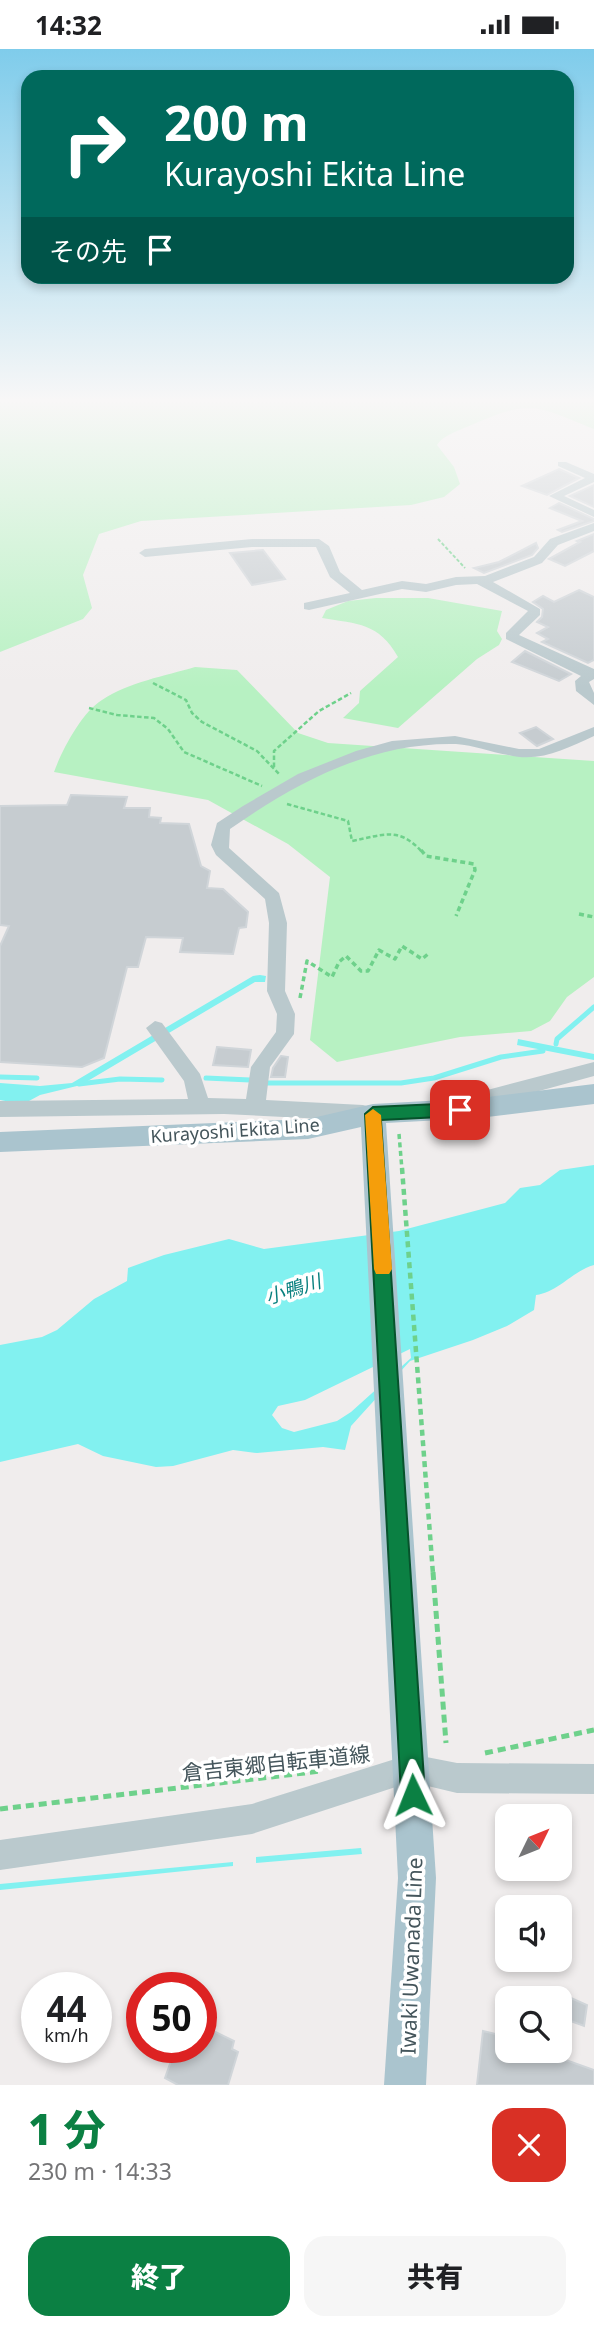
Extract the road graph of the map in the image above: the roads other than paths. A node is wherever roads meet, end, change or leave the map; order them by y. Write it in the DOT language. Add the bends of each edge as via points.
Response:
graph roads {
  1 [pos="559,498"];
  2 [pos="594,514"];
  3 [pos="594,527"];
  4 [pos="145,553"];
  5 [pos="478,580"];
  6 [pos="361,596"];
  7 [pos="309,605"];
  8 [pos="591,673"];
  9 [pos="594,701"];
  10 [pos="594,731"];
  11 [pos="155,1028"];
  12 [pos="594,1069"];
  13 [pos="594,1094"];
  14 [pos="200,1106"];
  15 [pos="256,1108"];
  16 [pos="478,1108"];
  17 [pos="0,1109"];
  18 [pos="382,1129"];
  19 [pos="0,1142"];
  20 [pos="423,1751"];
  21 [pos="594,1779"];
  22 [pos="0,1855"];
  23 [pos="405,2085"];
  1 -- 2 [label="street"];
  3 -- 5 [label="street" via="554,542 538,560 506,575"];
  4 -- 6 [label="street" via="252,543 318,543 334,573"];
  5 -- 6 [label="street" via="426,588 402,585"];
  5 -- 8 [label="street" via="534,609 511,636"];
  6 -- 7 [label="street"];
  8 -- 9 [label="street" via="582,681 583,691"];
  10 -- 15 [label="street" via="537,753 454,740 386,747 325,767 223,827 219,845 273,897 278,923 276,991 284,1008 285,1034 265,1054 258,1069"];
  11 -- 14 [label="street" via="193,1079"];
  12 -- 16 [label="street" via="483,1098"];
  13 -- 16 [label="main road, Kurayoshi Ekita Line"];
  14 -- 15 [label="street"];
  14 -- 17 [label="street"];
  15 -- 18 [label="street"];
  16 -- 18 [label="main road, Kurayoshi Ekita Line"];
  18 -- 19 [label="main road, Kurayoshi Ekita Line"];
  18 -- 20 [label="main road, Iwaki Uwanada Line"];
  20 -- 21 [label="street" via="457,1778"];
  20 -- 22 [label="street" via="252,1819"];
  20 -- 23 [label="main road, Iwaki Uwanada Line"];
}
